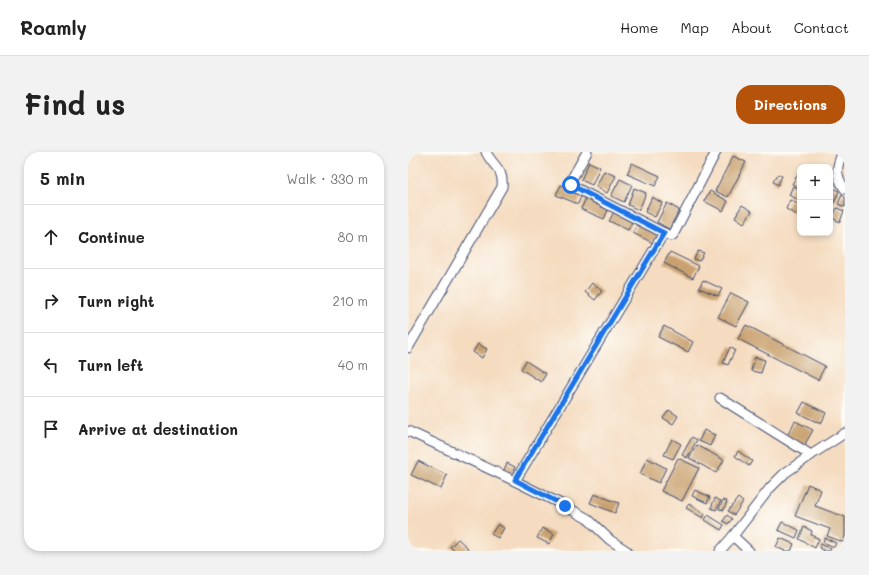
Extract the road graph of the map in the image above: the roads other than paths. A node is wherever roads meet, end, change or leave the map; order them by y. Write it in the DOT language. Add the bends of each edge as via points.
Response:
graph roads {
  1 [pos="486,152"];
  2 [pos="587,152"];
  3 [pos="716,152"];
  4 [pos="843,152"];
  5 [pos="845,189"];
  6 [pos="664,233"];
  7 [pos="408,348"];
  8 [pos="720,398"];
  9 [pos="408,431"];
  10 [pos="845,433"];
  11 [pos="811,455"];
  12 [pos="515,480"];
  13 [pos="733,536"];
  14 [pos="627,551"];
  15 [pos="720,551"];
  16 [pos="749,551"];
  1 -- 7 [label="street" via="502,173 502,187"];
  2 -- 6 [label="street" via="570,185"];
  3 -- 6 [label="street" via="673,236"];
  4 -- 5 [label="street" via="838,162 838,179"];
  6 -- 12 [label="street"];
  8 -- 11 [label="street"];
  9 -- 12 [label="street"];
  10 -- 11 [label="street"];
  11 -- 13 [label="street" via="785,473 770,488"];
  12 -- 14 [label="street" via="588,519 610,540"];
  13 -- 15 [label="street"];
  13 -- 16 [label="street"];
}
